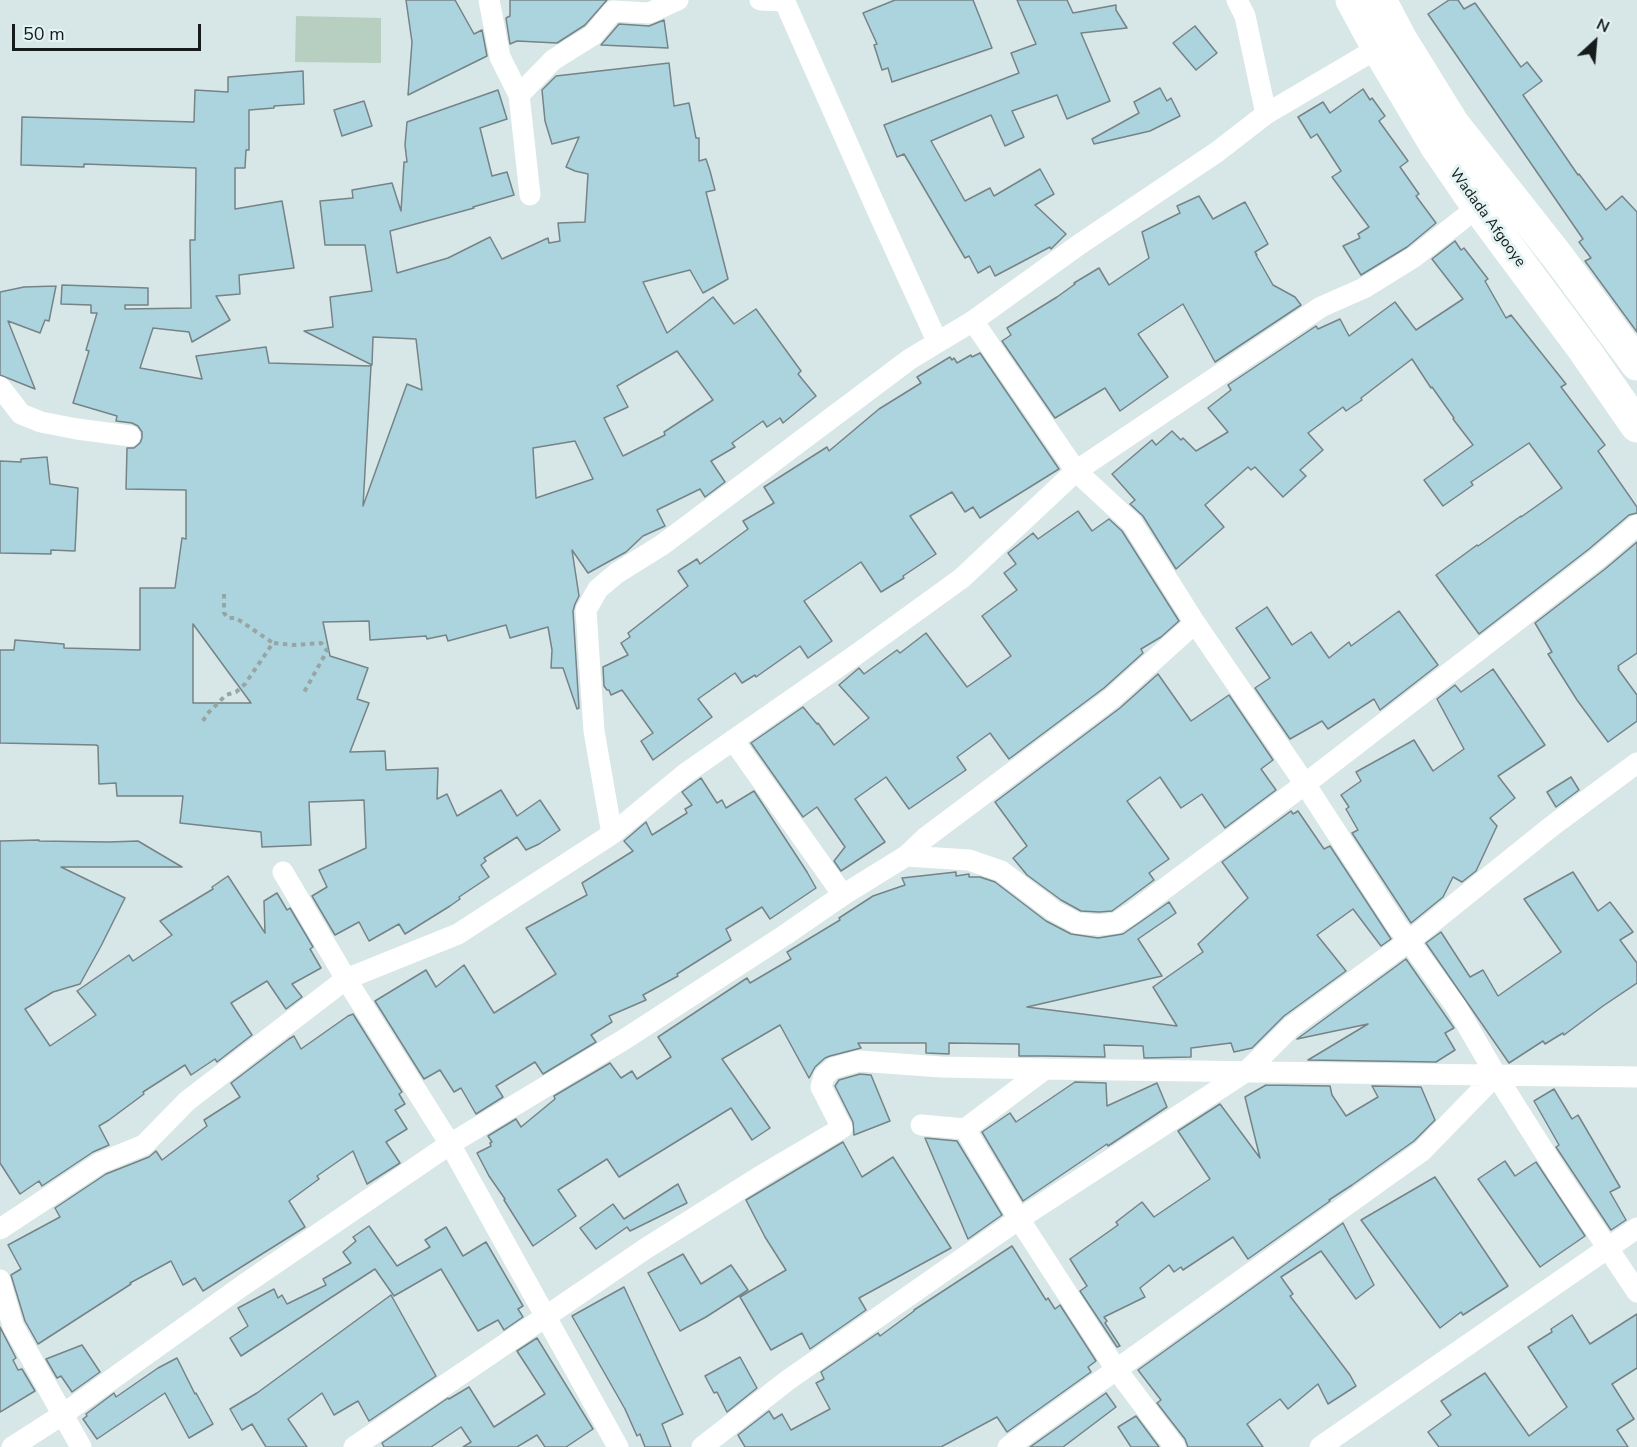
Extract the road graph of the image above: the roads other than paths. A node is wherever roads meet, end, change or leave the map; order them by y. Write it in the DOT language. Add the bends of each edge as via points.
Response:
graph roads {
  1 [pos="489,0"];
  2 [pos="678,0"];
  3 [pos="760,0"];
  4 [pos="1237,0"];
  5 [pos="1352,0"];
  6 [pos="1380,0"];
  7 [pos="784,1"];
  8 [pos="1378,48"];
  9 [pos="519,95"];
  10 [pos="1266,114"];
  11 [pos="530,195"];
  12 [pos="1478,207"];
  13 [pos="974,321"];
  14 [pos="937,341"];
  15 [pos="1637,364"];
  16 [pos="0,387"];
  17 [pos="1637,426"];
  18 [pos="130,436"];
  19 [pos="1076,471"];
  20 [pos="1637,525"];
  21 [pos="1195,623"];
  22 [pos="734,740"];
  23 [pos="1637,763"];
  24 [pos="1305,784"];
  25 [pos="612,834"];
  26 [pos="906,856"];
  27 [pos="282,872"];
  28 [pos="843,895"];
  29 [pos="1409,941"];
  30 [pos="346,978"];
  31 [pos="1045,1070"];
  32 [pos="1247,1071"];
  33 [pos="1496,1076"];
  34 [pos="1637,1077"];
  35 [pos="921,1125"];
  36 [pos="965,1128"];
  37 [pos="450,1144"];
  38 [pos="1019,1219"];
  39 [pos="1637,1228"];
  40 [pos="0,1229"];
  41 [pos="1608,1247"];
  42 [pos="0,1280"];
  43 [pos="1637,1292"];
  44 [pos="547,1316"];
  45 [pos="1116,1369"];
  46 [pos="62,1416"];
  47 [pos="12,1447"];
  48 [pos="81,1447"];
  49 [pos="354,1447"];
  50 [pos="618,1447"];
  51 [pos="702,1447"];
  52 [pos="1008,1447"];
  53 [pos="1175,1447"];
  54 [pos="1320,1447"];
  1 -- 9 [label="street" via="500,57"];
  2 -- 9 [label="street" via="649,13 613,11 593,35 553,60"];
  3 -- 7 [label="street"];
  4 -- 10 [label="street" via="1245,16"];
  5 -- 8 [label="highway, Wadada Afgooye"];
  6 -- 15 [label="highway, Wadada Afgooye" via="1453,124"];
  7 -- 14 [label="street"];
  8 -- 10 [label="street"];
  8 -- 12 [label="highway, Wadada Afgooye"];
  9 -- 11 [label="street"];
  10 -- 13 [label="street"];
  12 -- 17 [label="highway, Wadada Afgooye"];
  12 -- 19 [label="street" via="1414,257 1364,288 1321,307"];
  13 -- 14 [label="street"];
  13 -- 19 [label="street"];
  14 -- 25 [label="street" via="598,589 586,610 594,731"];
  16 -- 18 [label="street" via="21,414 41,422"];
  19 -- 21 [label="street" via="1132,524"];
  19 -- 22 [label="street" via="962,578"];
  20 -- 24 [label="street"];
  21 -- 24 [label="street"];
  21 -- 26 [label="street" via="1112,698"];
  22 -- 25 [label="street" via="686,773"];
  22 -- 28 [label="street"];
  23 -- 29 [label="street"];
  24 -- 26 [label="street" via="1116,922 1077,923 1001,871 969,860"];
  24 -- 29 [label="street"];
  25 -- 30 [label="street" via="458,934"];
  26 -- 28 [label="street"];
  27 -- 30 [label="street"];
  28 -- 37 [label="street" via="625,1039"];
  29 -- 32 [label="street" via="1292,1026"];
  29 -- 33 [label="street" via="1457,1008"];
  30 -- 37 [label="street"];
  30 -- 40 [label="street" via="187,1101 144,1145 100,1163"];
  31 -- 32 [label="street"];
  31 -- 36 [label="street"];
  31 -- 44 [label="street" via="859,1061 833,1068 824,1076 821,1087 842,1128 645,1249"];
  32 -- 33 [label="street"];
  32 -- 38 [label="street"];
  33 -- 34 [label="street"];
  33 -- 41 [label="street"];
  33 -- 45 [label="street" via="1422,1151"];
  35 -- 36 [label="street"];
  36 -- 38 [label="street"];
  37 -- 44 [label="street"];
  37 -- 46 [label="street" via="242,1286"];
  38 -- 45 [label="street"];
  38 -- 51 [label="street" via="788,1380"];
  39 -- 41 [label="street"];
  41 -- 43 [label="street"];
  41 -- 54 [label="street"];
  42 -- 46 [label="street" via="13,1326"];
  44 -- 49 [label="street"];
  44 -- 50 [label="street"];
  45 -- 52 [label="street"];
  45 -- 53 [label="street"];
  46 -- 47 [label="street"];
  46 -- 48 [label="street"];
}
